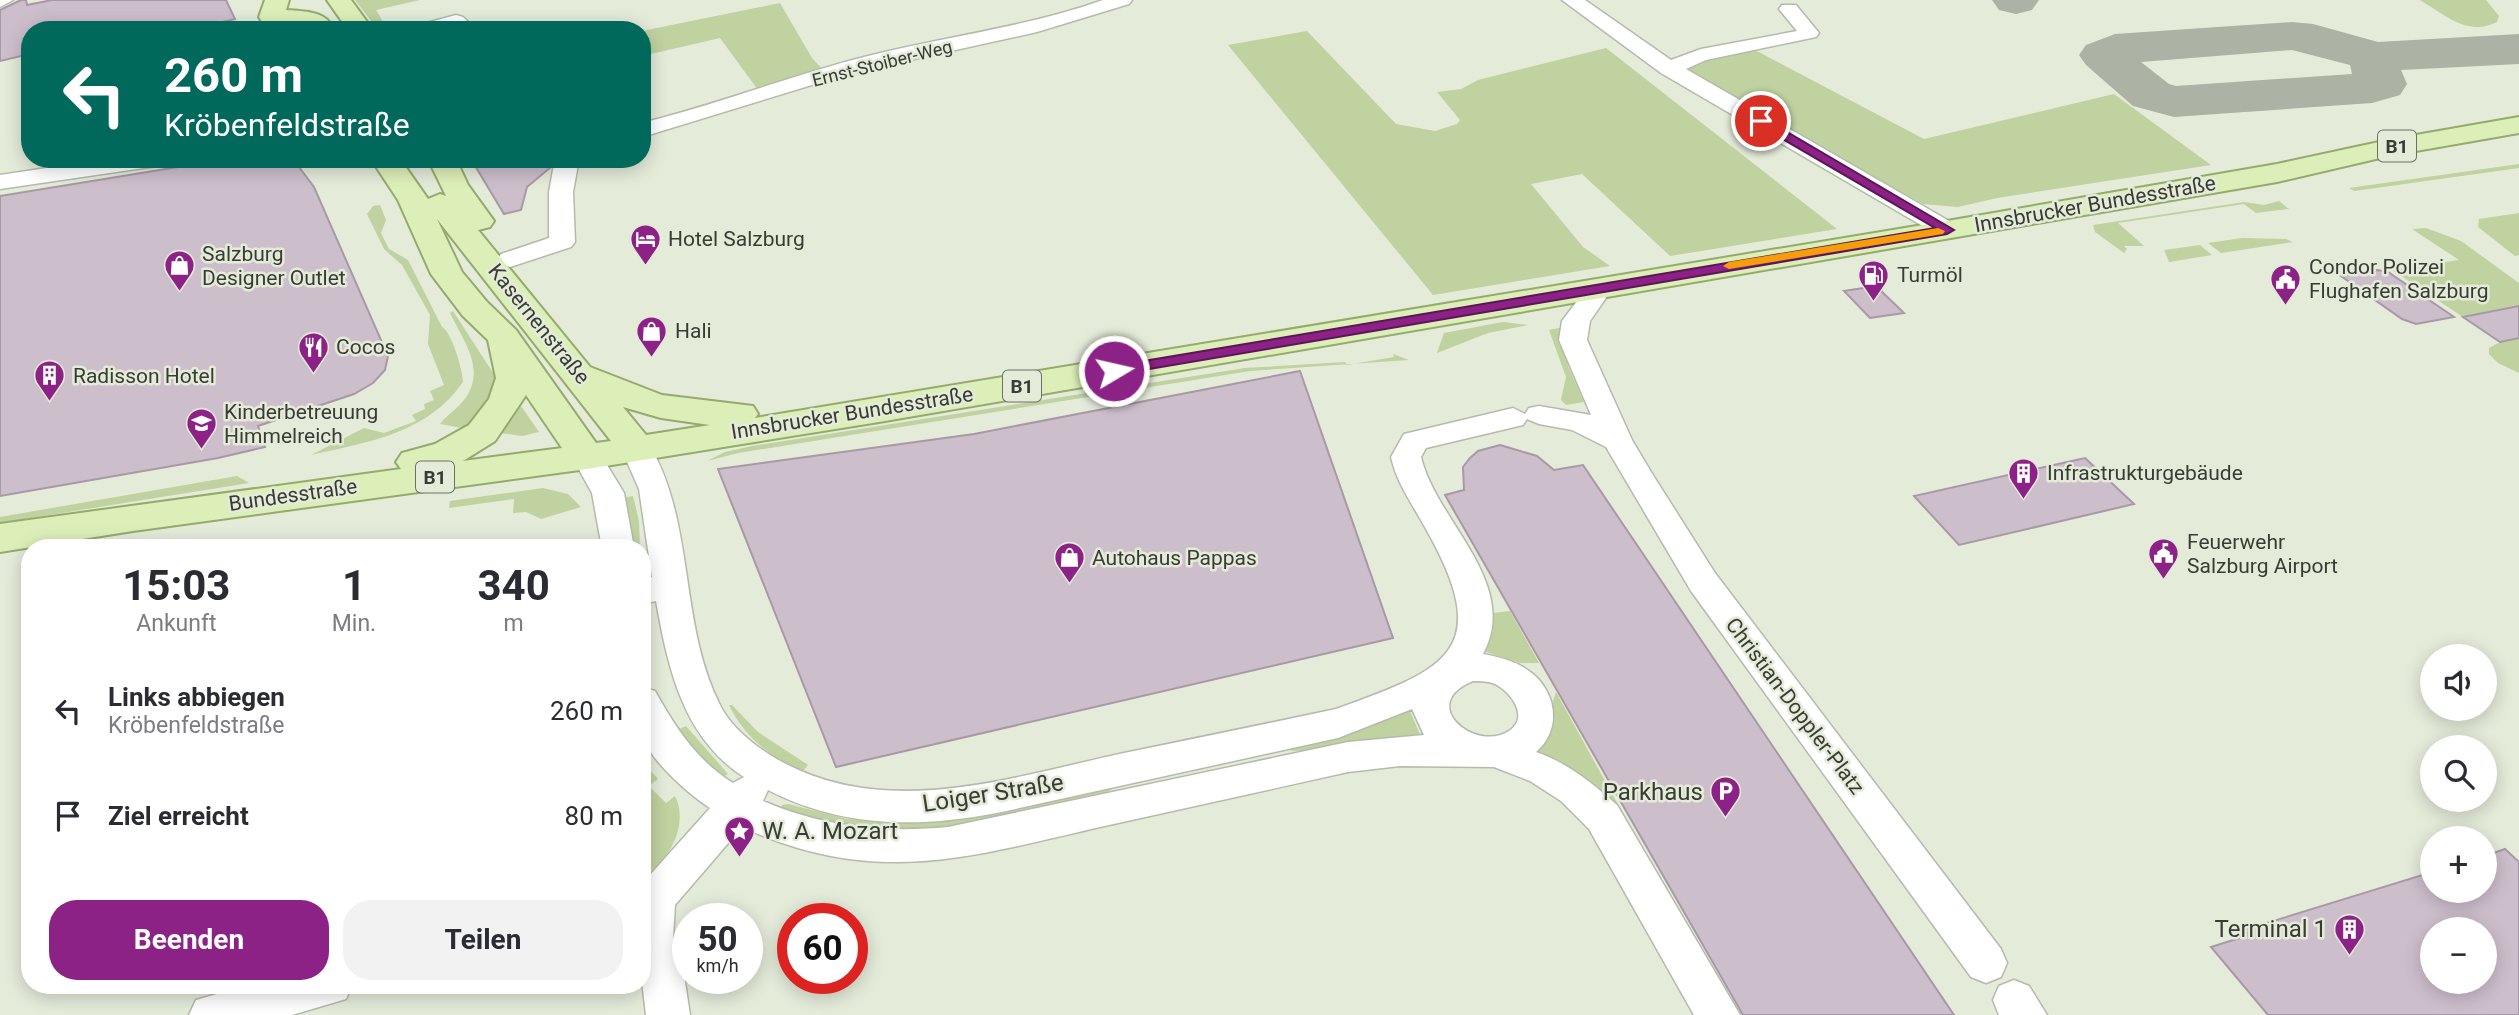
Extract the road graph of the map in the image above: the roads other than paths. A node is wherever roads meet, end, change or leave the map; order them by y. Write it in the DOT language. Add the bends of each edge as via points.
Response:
graph roads {
  1 [pos="276,0"];
  2 [pos="1122,0"];
  3 [pos="1572,0"];
  4 [pos="1789,9"];
  5 [pos="329,14"];
  6 [pos="1669,68"];
  7 [pos="2519,125"];
  8 [pos="651,128"];
  9 [pos="2519,140"];
  10 [pos="96,168"];
  11 [pos="391,168"];
  12 [pos="431,168"];
  13 [pos="435,168"];
  14 [pos="565,168"];
  15 [pos="2277,173"];
  16 [pos="0,182"];
  17 [pos="440,203"];
  18 [pos="1947,230"];
  19 [pos="510,259"];
  20 [pos="1599,292"];
  21 [pos="548,336"];
  22 [pos="504,337"];
  23 [pos="577,372"];
  24 [pos="879,410"];
  25 [pos="1617,440"];
  26 [pos="636,448"];
  27 [pos="587,457"];
  28 [pos="282,497"];
  29 [pos="0,538"];
  30 [pos="616,539"];
  31 [pos="656,583"];
  32 [pos="1445,677"];
  33 [pos="651,718"];
  34 [pos="1485,751"];
  35 [pos="1234,764"];
  36 [pos="766,772"];
  37 [pos="735,806"];
  38 [pos="651,899"];
  39 [pos="651,926"];
  40 [pos="1986,963"];
  41 [pos="295,994"];
  42 [pos="211,1015"];
  43 [pos="668,1015"];
  44 [pos="1718,1015"];
  1 -- 5 [label="main road" via="271,17"];
  2 -- 8 [label="street, Ernst-Stoiber-Weg" via="1081,16 871,62"];
  3 -- 6 [label="street"];
  4 -- 6 [label="street" via="1809,33 1701,55"];
  6 -- 18 [label="street"];
  7 -- 15 [label="main road, Innsbrucker Bundesstraße / B1"];
  9 -- 15 [label="main road, Innsbrucker Bundesstraße / B1" via="2415,158"];
  10 -- 16 [label="street"];
  11 -- 22 [label="main road" via="413,200 453,282"];
  12 -- 17 [label="main road, Kasernenstraße"];
  13 -- 19 [label="main road"];
  14 -- 19 [label="street" via="562,242"];
  15 -- 18 [label="main road, Innsbrucker Bundesstraße / B1"];
  17 -- 21 [label="main road, Kasernenstraße"];
  17 -- 22 [label="main road, Kasernenstraße"];
  18 -- 20 [label="main road, Innsbrucker Bundesstraße / B1"];
  19 -- 21 [label="main road"];
  20 -- 24 [label="main road, Innsbrucker Bundesstraße / B1"];
  20 -- 25 [label="street, Christian-Doppler-Platz" via="1576,321 1573,340"];
  21 -- 23 [label="main road, Kasernenstraße"];
  22 -- 27 [label="main road, Kasernenstraße"];
  22 -- 28 [label="main road" via="511,388 474,440 433,458"];
  23 -- 24 [label="main road" via="625,397 684,412"];
  23 -- 26 [label="main road, Kasernenstraße"];
  24 -- 26 [label="main road, Innsbrucker Bundesstraße / B1"];
  25 -- 32 [label="street" via="1579,421 1526,416 1416,441 1406,457 1410,475 1468,581 1476,607 1477,627 1470,648"];
  25 -- 40 [label="street, Christian-Doppler-Platz" via="1703,582"];
  26 -- 27 [label="main road, Innsbrucker Bundesstraße / B1"];
  26 -- 31 [label="street, Loiger Straße" via="655,481"];
  27 -- 28 [label="main road, Bundesstraße / B1"];
  27 -- 30 [label="street" via="608,493"];
  28 -- 29 [label="main road, Bundesstraße / B1"];
  31 -- 36 [label="street, Loiger Straße" via="703,710 721,736"];
  32 -- 34 [label="street" via="1432,692 1431,715 1446,737"];
  32 -- 34 [label="street" via="1471,667 1498,670 1530,692 1537,713 1530,735 1510,749"];
  32 -- 35 [label="street, Loiger Straße" via="1366,714 1261,739 1259,755"];
  33 -- 37 [label="street, Loiger Straße" via="675,753"];
  34 -- 35 [label="street, Loiger Straße" via="1400,751"];
  34 -- 44 [label="street" via="1543,770 1603,817"];
  35 -- 36 [label="street, Loiger Straße" via="912,806 860,805 807,793"];
  35 -- 37 [label="street, Loiger Straße" via="1113,808 968,840 895,847 804,835"];
  36 -- 37 [label="street"];
  37 -- 38 [label="street"];
  39 -- 43 [label="street"];
  41 -- 42 [label="street"];
}
